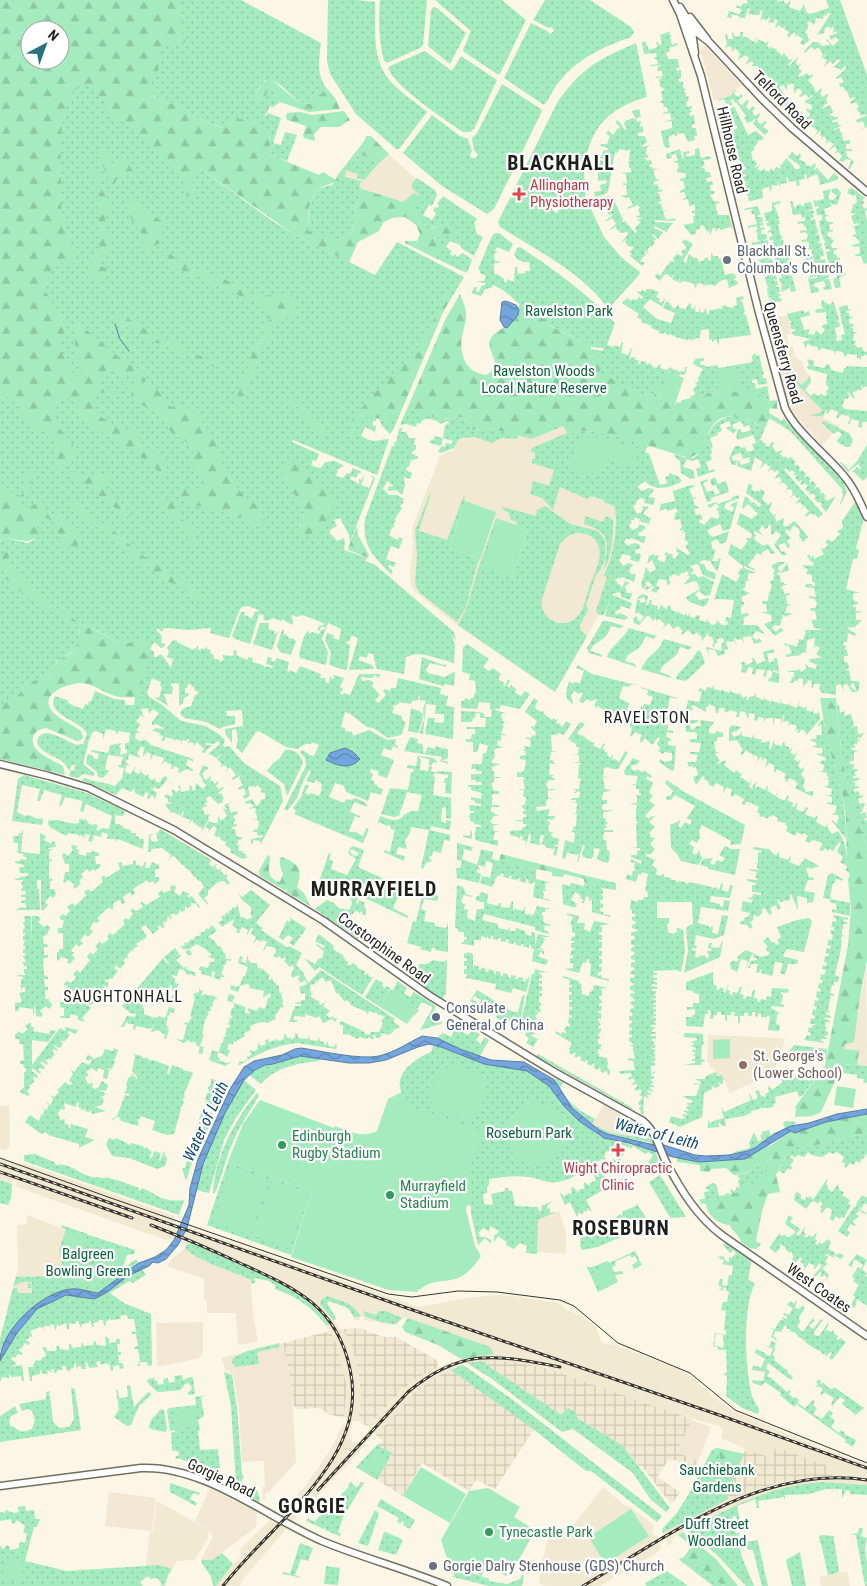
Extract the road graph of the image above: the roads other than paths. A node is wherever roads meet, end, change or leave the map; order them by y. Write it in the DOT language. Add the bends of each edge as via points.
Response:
graph roads {
  1 [pos="676,1"];
  2 [pos="689,22"];
  3 [pos="692,30"];
  4 [pos="708,41"];
  5 [pos="695,46"];
  6 [pos="696,60"];
  7 [pos="867,192"];
  8 [pos="743,247"];
  9 [pos="866,513"];
  10 [pos="0,764"];
  11 [pos="665,1160"];
  12 [pos="867,1336"];
  13 [pos="0,1486"];
  14 [pos="447,1586"];
  1 -- 2 [label="main road, Hillhouse Road"];
  1 -- 2 [label="main road"];
  2 -- 3 [label="main road, Telford Road"];
  2 -- 4 [label="main road"];
  2 -- 6 [label="main road, Hillhouse Road"];
  3 -- 4 [label="main road, Telford Road"];
  3 -- 5 [label="main road, Hillhouse Road"];
  4 -- 5 [label="main road"];
  4 -- 7 [label="main road, Telford Road" via="792,128"];
  5 -- 6 [label="main road, Hillhouse Road"];
  6 -- 8 [label="main road, Hillhouse Road"];
  8 -- 9 [label="main road, Queensferry Road" via="784,408 846,477"];
  10 -- 11 [label="main road, Corstorphine Road" via="89,788 189,839 335,927 435,1000 643,1122 652,1131"];
  11 -- 12 [label="main road, West Coates" via="704,1221"];
  13 -- 14 [label="main road, Gorgie Road" via="162,1468 190,1475 226,1491 320,1540"];
}
